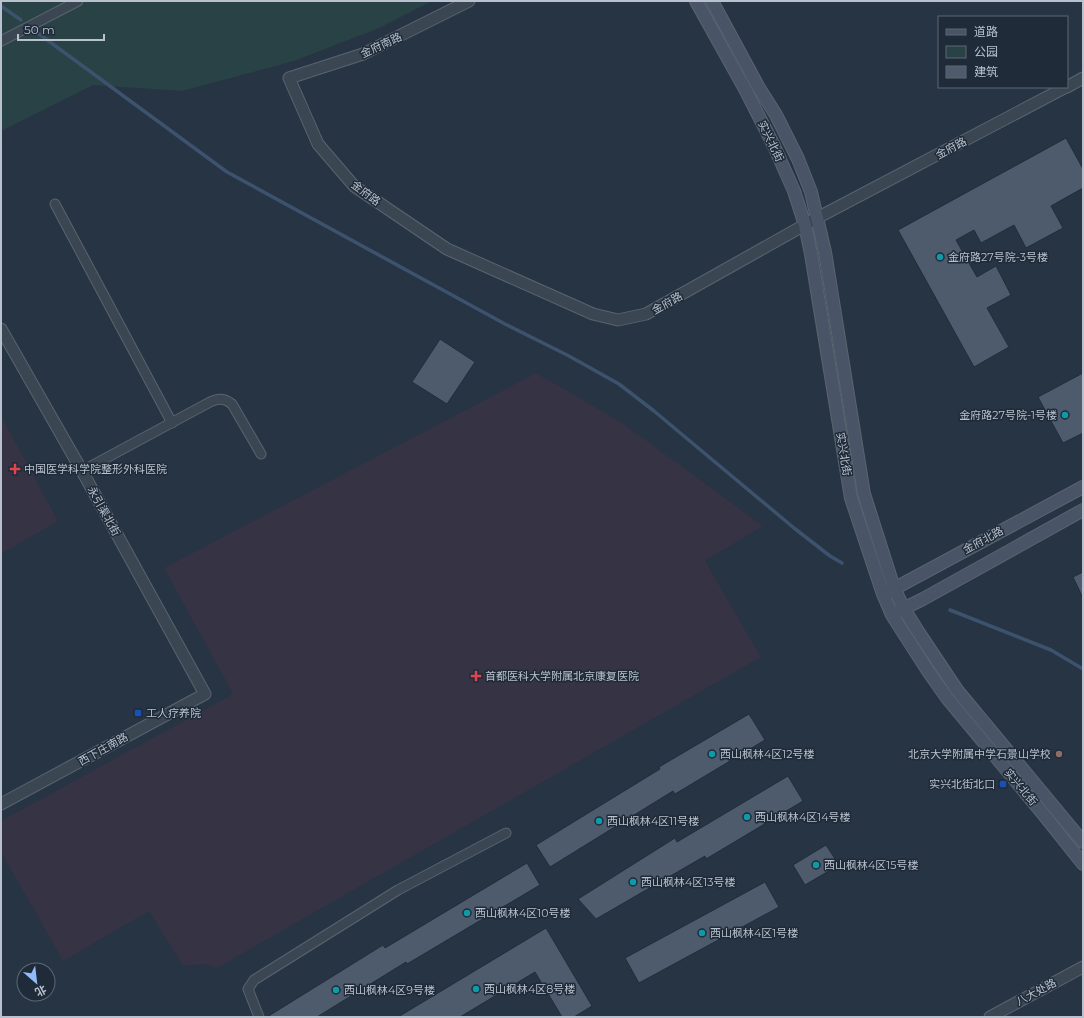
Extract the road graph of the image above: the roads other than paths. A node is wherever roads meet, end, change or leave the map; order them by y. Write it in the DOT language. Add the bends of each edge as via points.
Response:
graph roads {
  1 [pos="78,1"];
  2 [pos="469,1"];
  3 [pos="696,1"];
  4 [pos="712,1"];
  5 [pos="1,41"];
  6 [pos="289,78"];
  7 [pos="1083,78"];
  8 [pos="1068,86"];
  9 [pos="1065,88"];
  10 [pos="55,204"];
  11 [pos="817,218"];
  12 [pos="805,225"];
  13 [pos="1,329"];
  14 [pos="172,423"];
  15 [pos="261,454"];
  16 [pos="82,472"];
  17 [pos="1083,487"];
  18 [pos="1083,510"];
  19 [pos="894,588"];
  20 [pos="883,594"];
  21 [pos="904,609"];
  22 [pos="892,615"];
  23 [pos="205,694"];
  24 [pos="1,804"];
  25 [pos="506,833"];
  26 [pos="1083,842"];
  27 [pos="1083,864"];
  28 [pos="1083,967"];
  29 [pos="259,1017"];
  30 [pos="990,1017"];
  1 -- 5 [label="street"];
  2 -- 6 [label="street, 金府南路" via="363,54"];
  3 -- 12 [label="main road, 实兴北街" via="774,146 794,191"];
  4 -- 11 [label="main road, 实兴北街" via="798,158 811,192"];
  6 -- 12 [label="street, 金府路" via="318,144 354,186 447,248 593,314 618,320 646,314"];
  7 -- 8 [label="street, 金府路"];
  9 -- 11 [label="street, 金府路"];
  10 -- 14 [label="street"];
  11 -- 12 [label="street, 金府路"];
  11 -- 19 [label="main road, 实兴北街" via="825,252 864,494"];
  12 -- 20 [label="main road, 实兴北街" via="851,498"];
  13 -- 16 [label="street, 永引渠北街"];
  14 -- 15 [label="street" via="219,398 227,400 232,404"];
  14 -- 16 [label="street"];
  16 -- 23 [label="street, 永引渠北街"];
  17 -- 19 [label="main road, 金府北路"];
  18 -- 21 [label="main road, 金府北路"];
  19 -- 20 [label="main road, 金府北路"];
  19 -- 21 [label="main road, 实兴北街"];
  20 -- 22 [label="main road, 实兴北街"];
  21 -- 22 [label="main road, 金府北路"];
  21 -- 26 [label="main road, 实兴北街" via="957,690"];
  22 -- 27 [label="main road, 实兴北街" via="947,698"];
  23 -- 24 [label="street, 西下庄南路"];
  25 -- 29 [label="street" via="398,890 254,980 248,989"];
  28 -- 30 [label="street, 八大处路"];
}
